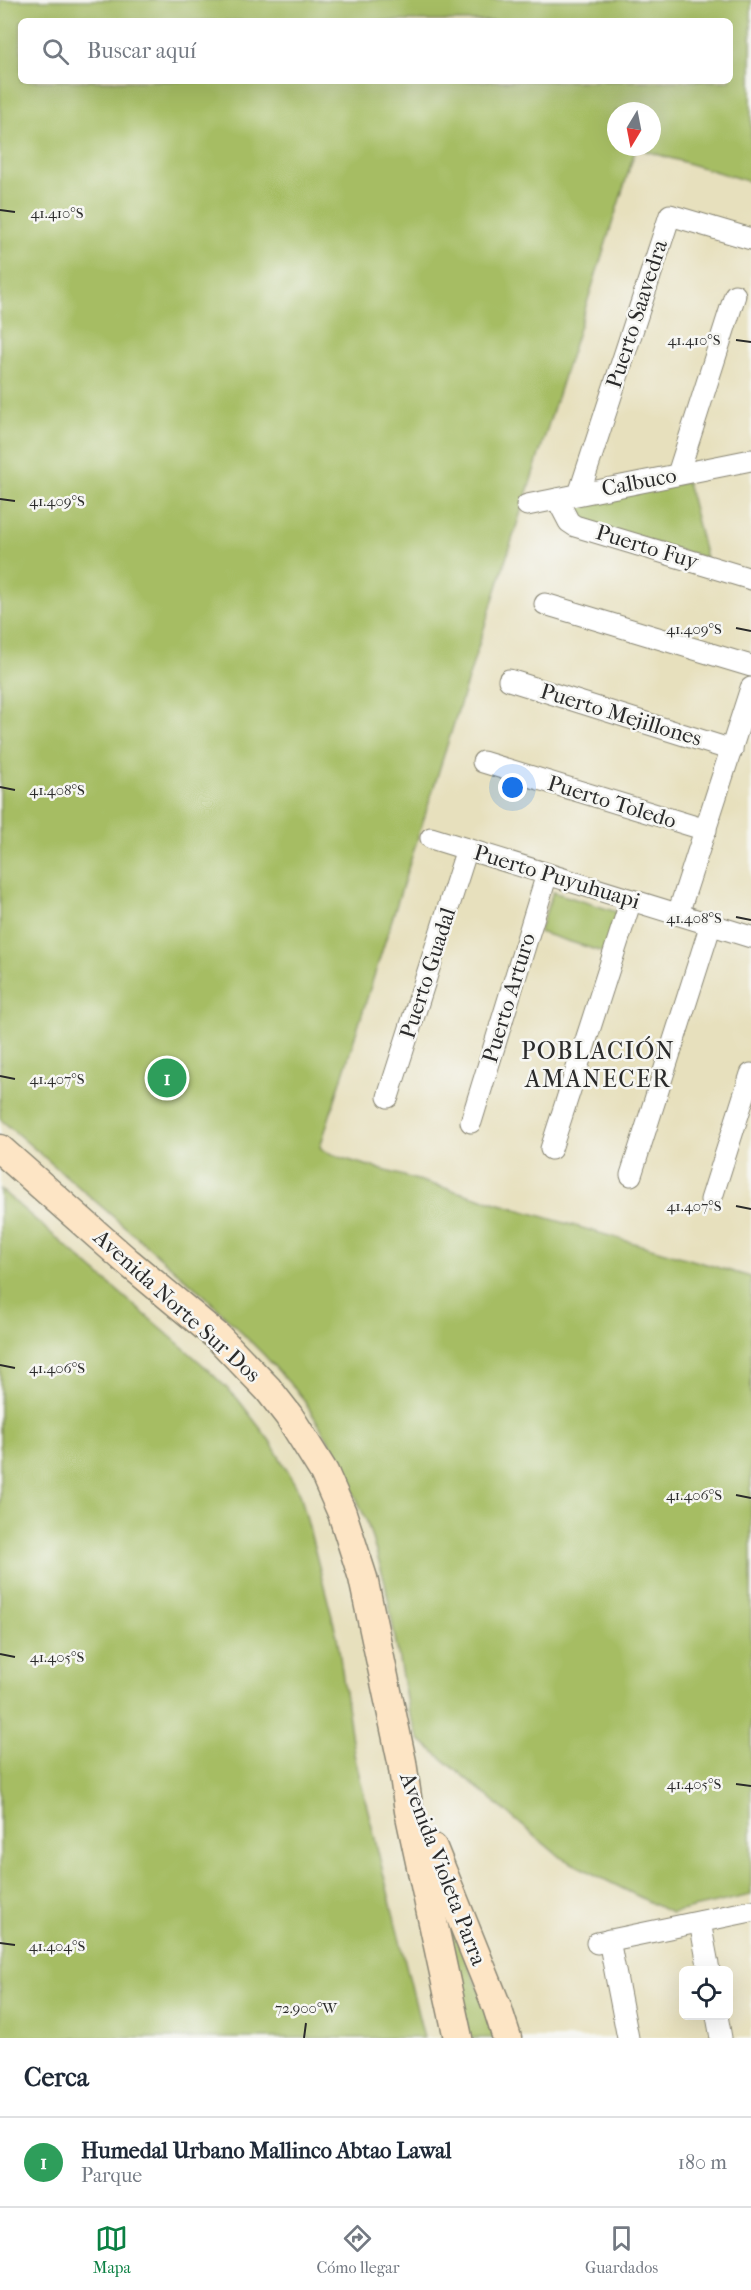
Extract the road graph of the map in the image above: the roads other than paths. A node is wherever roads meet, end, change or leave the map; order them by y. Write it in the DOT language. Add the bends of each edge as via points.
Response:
graph roads {
  1 [pos="751,239"];
  2 [pos="735,295"];
  3 [pos="751,460"];
  4 [pos="678,474"];
  5 [pos="579,494"];
  6 [pos="557,499"];
  7 [pos="527,505"];
  8 [pos="751,579"];
  9 [pos="545,604"];
  10 [pos="751,666"];
  11 [pos="509,680"];
  12 [pos="751,688"];
  13 [pos="740,741"];
  14 [pos="483,762"];
  15 [pos="706,830"];
  16 [pos="431,838"];
  17 [pos="468,849"];
  18 [pos="548,874"];
  19 [pos="631,900"];
  20 [pos="678,914"];
  21 [pos="711,924"];
  22 [pos="751,937"];
  23 [pos="751,1074"];
  24 [pos="388,1097"];
  25 [pos="471,1122"];
  26 [pos="0,1149"];
  27 [pos="551,1149"];
  28 [pos="631,1175"];
  29 [pos="711,1200"];
  30 [pos="402,1762"];
  31 [pos="751,1911"];
  32 [pos="699,1922"];
  33 [pos="708,1966"];
  34 [pos="718,2020"];
  35 [pos="458,2038"];
  36 [pos="507,2038"];
  37 [pos="628,2038"];
  38 [pos="721,2038"];
  1 -- 5 [label="street, Puerto Saavedra" via="670,215"];
  2 -- 4 [label="street"];
  3 -- 4 [label="street, Calbuco"];
  4 -- 5 [label="street, Calbuco"];
  5 -- 6 [label="street, Calbuco"];
  6 -- 7 [label="street, Calbuco"];
  6 -- 8 [label="street, Puerto Fuy" via="575,526"];
  9 -- 10 [label="street"];
  11 -- 13 [label="street, Puerto Mejillones"];
  12 -- 13 [label="street"];
  13 -- 15 [label="street"];
  14 -- 15 [label="street, Puerto Toledo"];
  15 -- 20 [label="street"];
  16 -- 17 [label="street, Puerto Puyuhuapi"];
  17 -- 18 [label="street, Puerto Puyuhuapi"];
  17 -- 24 [label="street, Puerto Guadal"];
  18 -- 19 [label="street, Puerto Puyuhuapi"];
  18 -- 25 [label="street, Puerto Arturo"];
  19 -- 20 [label="street, Puerto Puyuhuapi"];
  19 -- 27 [label="street"];
  20 -- 21 [label="street, Puerto Puyuhuapi"];
  21 -- 22 [label="street, Puerto Puyuhuapi"];
  21 -- 28 [label="street"];
  23 -- 29 [label="street"];
  26 -- 30 [label="main road, Avenida Norte Sur Dos" via="218,1337 289,1416 324,1472 355,1549"];
  30 -- 35 [label="main road, Avenida Violeta Parra"];
  30 -- 36 [label="main road, Avenida Violeta Parra"];
  31 -- 32 [label="street"];
  32 -- 33 [label="street"];
  32 -- 37 [label="street" via="603,1942"];
  34 -- 38 [label="street"];
}
